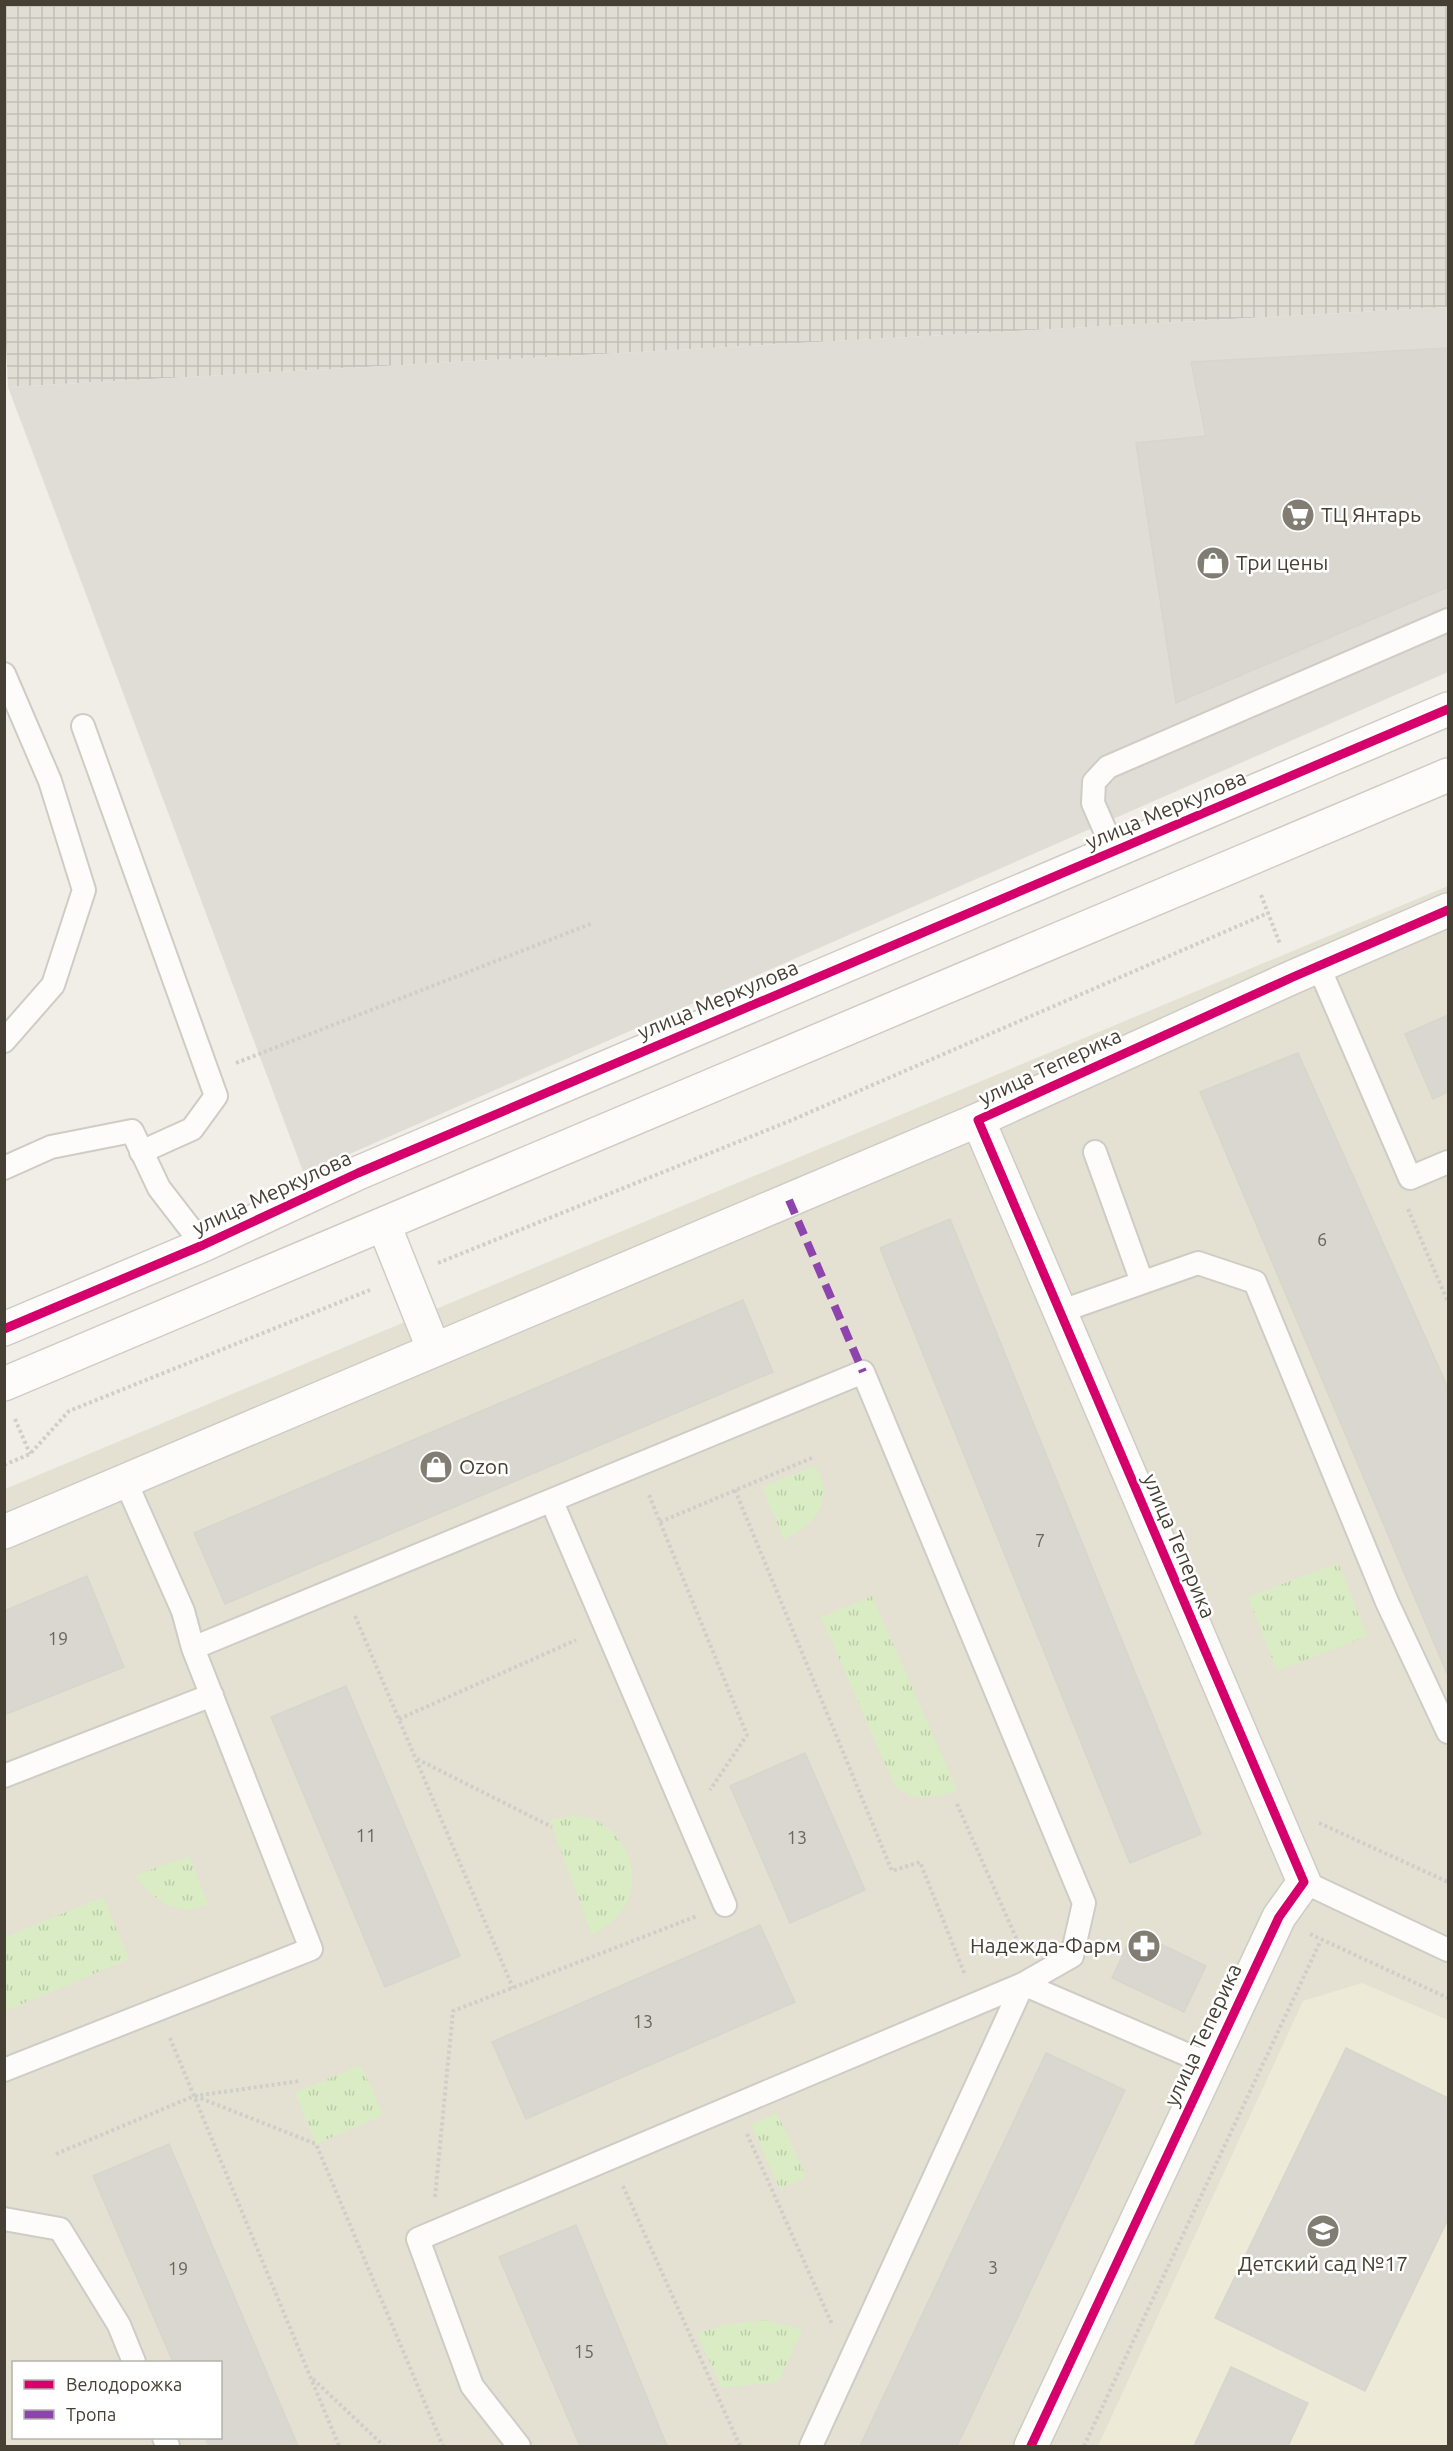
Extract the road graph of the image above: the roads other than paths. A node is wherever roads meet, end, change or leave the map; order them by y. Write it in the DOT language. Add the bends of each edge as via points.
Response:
graph roads {
  1 [pos="1449,620"];
  2 [pos="4,674"];
  3 [pos="1449,709"];
  4 [pos="83,726"];
  5 [pos="1449,775"];
  6 [pos="1114,851"];
  7 [pos="1449,910"];
  8 [pos="1318,965"];
  9 [pos="4,1041"];
  10 [pos="978,1120"];
  11 [pos="141,1152"];
  12 [pos="1095,1152"];
  13 [pos="1449,1162"];
  14 [pos="4,1168"];
  15 [pos="384,1225"];
  16 [pos="203,1245"];
  17 [pos="1142,1282"];
  18 [pos="1059,1312"];
  19 [pos="4,1329"];
  20 [pos="434,1350"];
  21 [pos="9,1399"];
  22 [pos="125,1480"];
  23 [pos="552,1502"];
  24 [pos="4,1532"];
  25 [pos="193,1648"];
  26 [pos="212,1695"];
  27 [pos="1449,1732"];
  28 [pos="4,1776"];
  29 [pos="1304,1882"];
  30 [pos="725,1905"];
  31 [pos="1449,1950"];
  32 [pos="1028,1981"];
  33 [pos="1209,2064"];
  34 [pos="4,2070"];
  35 [pos="5,2217"];
  36 [pos="134,2361"];
  37 [pos="519,2446"];
  38 [pos="811,2446"];
  39 [pos="1031,2446"];
  1 -- 6 [label="lane" via="1108,767 1094,782 1093,803"];
  2 -- 9 [label="lane" via="50,781 84,890 53,985"];
  3 -- 6 [label="street, улица Меркулова"];
  4 -- 11 [label="lane" via="216,1096 192,1129"];
  5 -- 15 [label="street"];
  6 -- 16 [label="street, улица Меркулова" via="358,1173"];
  7 -- 8 [label="street, улица Теперика"];
  8 -- 10 [label="street, улица Теперика"];
  8 -- 13 [label="lane" via="1410,1178"];
  10 -- 18 [label="street, улица Теперика"];
  10 -- 20 [label="street"];
  11 -- 14 [label="lane" via="132,1131 51,1148"];
  11 -- 16 [label="lane" via="159,1188"];
  12 -- 17 [label="lane"];
  15 -- 20 [label="street"];
  15 -- 21 [label="street"];
  16 -- 19 [label="street, улица Меркулова"];
  17 -- 18 [label="lane"];
  17 -- 27 [label="lane" via="1198,1263 1255,1282 1388,1602"];
  18 -- 29 [label="street, улица Теперика"];
  20 -- 22 [label="street"];
  22 -- 24 [label="street"];
  22 -- 25 [label="lane" via="183,1611"];
  23 -- 25 [label="lane"];
  23 -- 30 [label="lane"];
  23 -- 32 [label="lane" via="863,1372 1084,1903 1072,1956"];
  25 -- 26 [label="lane"];
  26 -- 28 [label="lane"];
  26 -- 34 [label="lane" via="311,1949"];
  29 -- 31 [label="lane"];
  29 -- 33 [label="street, улица Теперика" via="1279,1917"];
  32 -- 33 [label="lane"];
  32 -- 37 [label="lane" via="417,2239 472,2386"];
  32 -- 38 [label="lane"];
  33 -- 39 [label="street, улица Теперика"];
  35 -- 36 [label="lane" via="60,2229 119,2325"];
}
